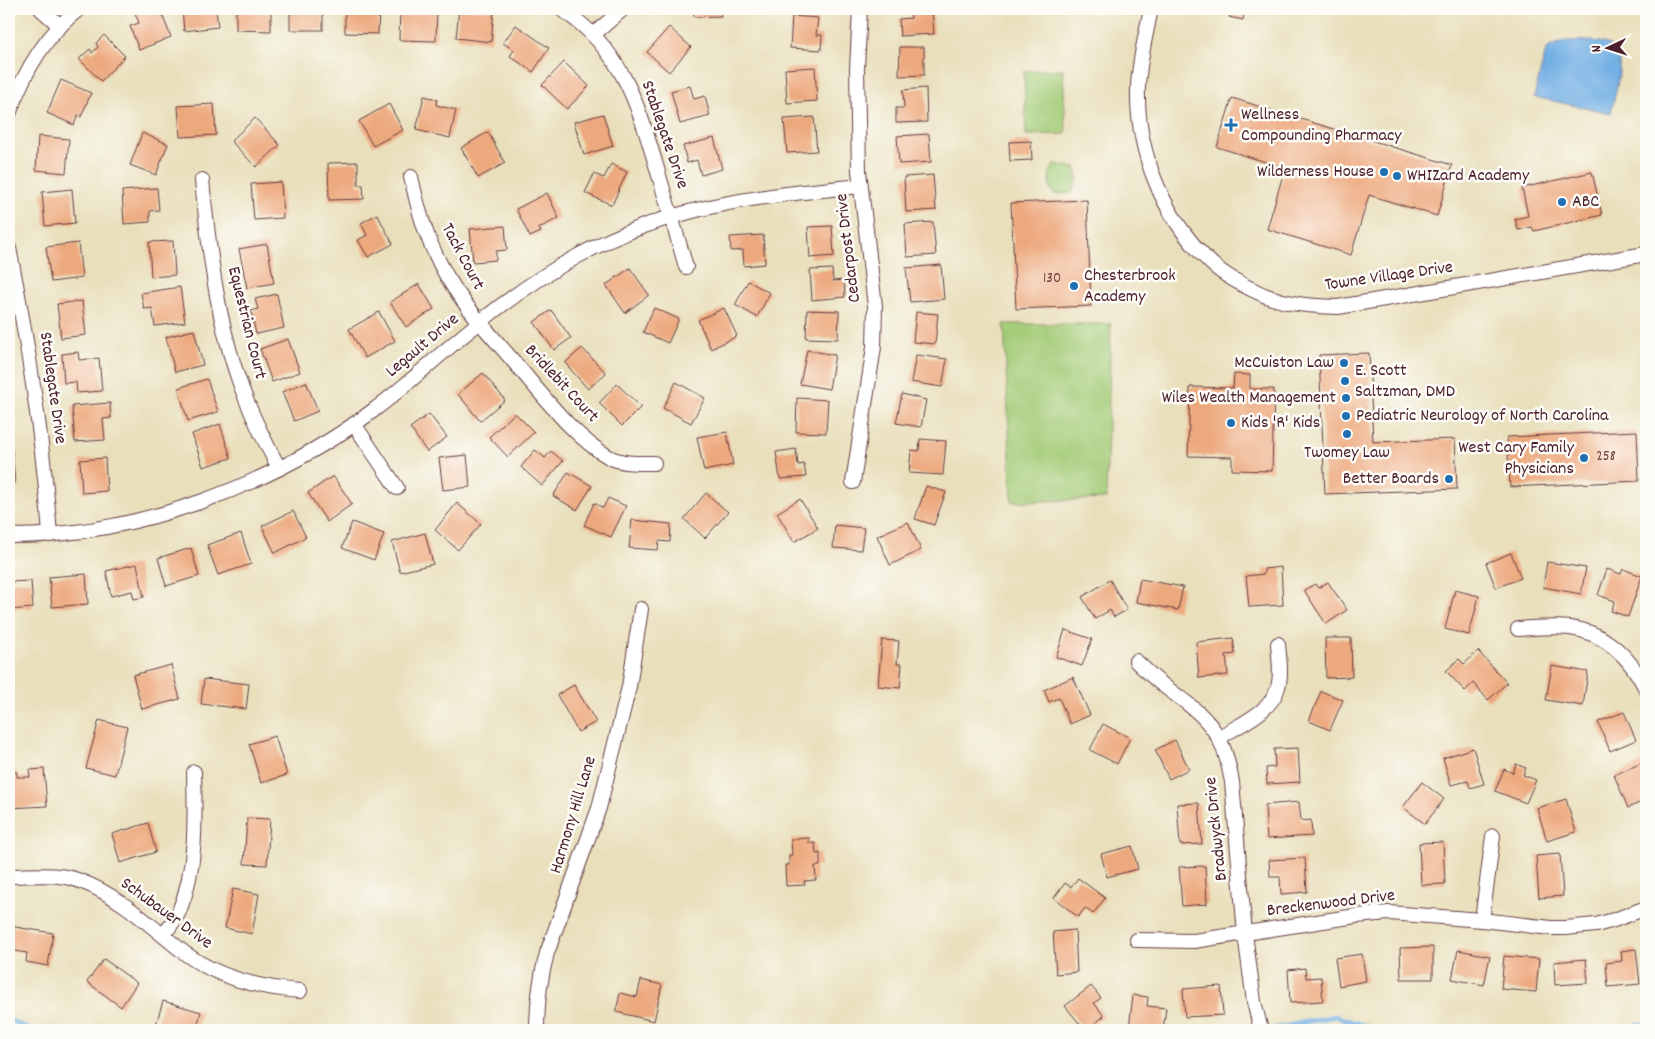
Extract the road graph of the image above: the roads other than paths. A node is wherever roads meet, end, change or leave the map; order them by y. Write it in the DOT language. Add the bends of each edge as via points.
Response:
graph roads {
  1 [pos="41,9"];
  2 [pos="80,9"];
  3 [pos="561,9"];
  4 [pos="624,9"];
  5 [pos="860,9"];
  6 [pos="1151,9"];
  7 [pos="60,26"];
  8 [pos="594,34"];
  9 [pos="9,114"];
  10 [pos="411,177"];
  11 [pos="202,180"];
  12 [pos="861,186"];
  13 [pos="671,216"];
  14 [pos="9,248"];
  15 [pos="1646,254"];
  16 [pos="686,267"];
  17 [pos="480,321"];
  18 [pos="354,424"];
  19 [pos="654,464"];
  20 [pos="278,468"];
  21 [pos="853,482"];
  22 [pos="397,488"];
  23 [pos="50,535"];
  24 [pos="9,536"];
  25 [pos="641,609"];
  26 [pos="1518,629"];
  27 [pos="1278,644"];
  28 [pos="1136,660"];
  29 [pos="1646,689"];
  30 [pos="1218,738"];
  31 [pos="194,772"];
  32 [pos="1494,836"];
  33 [pos="9,876"];
  34 [pos="1646,908"];
  35 [pos="1482,920"];
  36 [pos="1246,934"];
  37 [pos="164,935"];
  38 [pos="1137,940"];
  39 [pos="300,991"];
  40 [pos="537,1030"];
  41 [pos="1261,1030"];
  1 -- 7 [label="street"];
  2 -- 7 [label="street"];
  3 -- 8 [label="street, Stablegate Drive"];
  4 -- 8 [label="street"];
  5 -- 12 [label="street, Cedarpost Drive" via="857,118"];
  6 -- 15 [label="street, Towne Village Drive" via="1138,87 1139,115 1150,166 1167,206 1181,228 1213,264 1245,286 1290,303 1338,307"];
  7 -- 9 [label="street" via="22,80"];
  8 -- 13 [label="street, Stablegate Drive" via="633,93"];
  10 -- 17 [label="street, Tack Court" via="435,254 444,272"];
  11 -- 20 [label="street, Equestrian Court" via="213,272 233,361"];
  12 -- 13 [label="street, Legault Drive" via="760,196"];
  12 -- 21 [label="street, Cedarpost Drive" via="876,325"];
  13 -- 16 [label="street, Stablegate Drive"];
  13 -- 17 [label="street, Legault Drive" via="580,254 543,275"];
  14 -- 23 [label="street, Stablegate Drive" via="42,451"];
  17 -- 18 [label="street, Legault Drive"];
  17 -- 19 [label="street, Bridlebit Court" via="559,415 579,434 610,457 625,462"];
  18 -- 20 [label="street, Legault Drive"];
  18 -- 22 [label="street"];
  20 -- 23 [label="street, Legault Drive" via="180,508 111,526"];
  23 -- 24 [label="street, Legault Drive"];
  25 -- 40 [label="street, Harmony Hill Lane" via="629,687 599,808 541,977"];
  26 -- 29 [label="street" via="1569,628 1596,636 1619,650 1639,674"];
  27 -- 30 [label="street" via="1280,667 1273,698 1256,714"];
  28 -- 30 [label="street, Bradwyck Drive" via="1194,708"];
  30 -- 36 [label="street, Bradwyck Drive" via="1232,782"];
  31 -- 37 [label="street" via="192,864 180,911"];
  32 -- 35 [label="street"];
  33 -- 37 [label="street, Schubauer Drive" via="44,875 80,880 110,896"];
  34 -- 35 [label="street, Breckenwood Drive" via="1596,925 1565,928"];
  35 -- 36 [label="street, Breckenwood Drive" via="1388,913"];
  36 -- 38 [label="street, Breckenwood Drive" via="1194,941"];
  36 -- 41 [label="street, Bradwyck Drive" via="1254,1002"];
  37 -- 39 [label="street, Schubauer Drive" via="201,963 232,978 264,987"];
}
